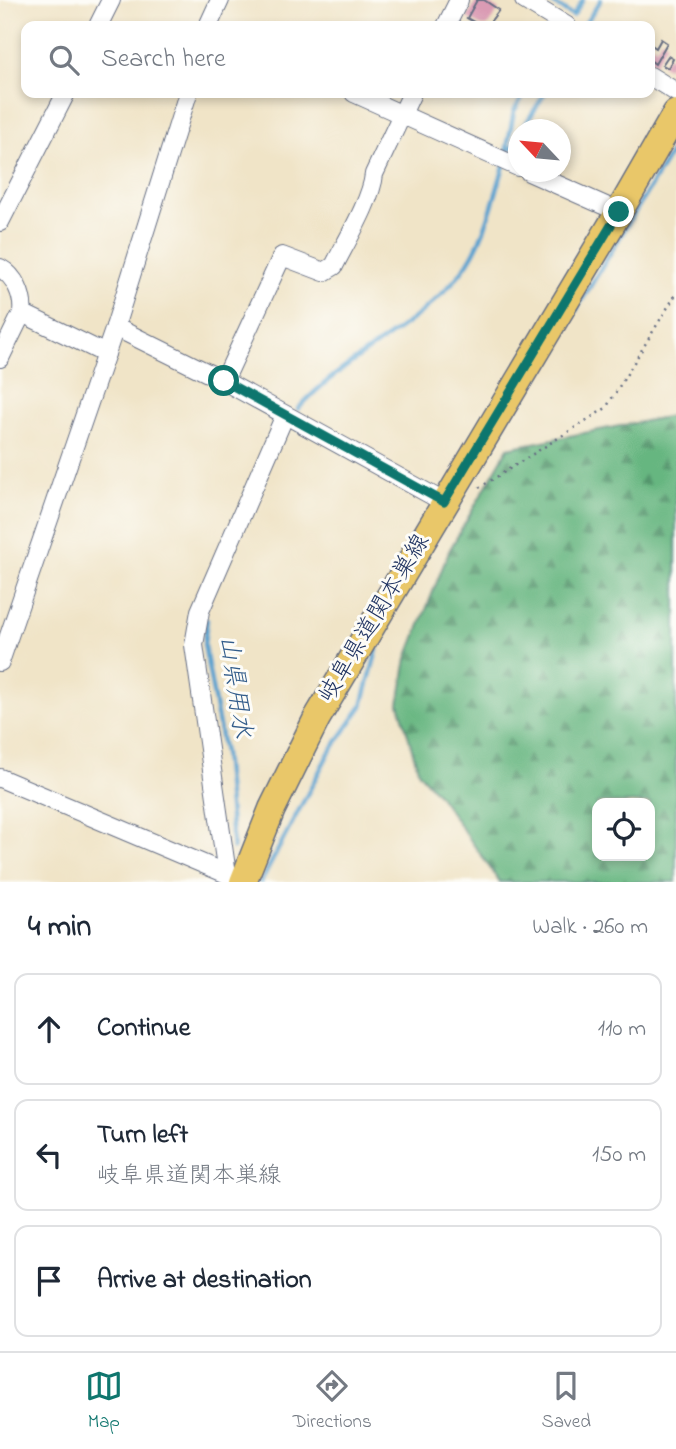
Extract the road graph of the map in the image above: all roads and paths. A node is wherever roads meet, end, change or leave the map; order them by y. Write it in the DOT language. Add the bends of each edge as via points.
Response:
graph roads {
  1 [pos="111,0"];
  2 [pos="220,0"];
  3 [pos="459,0"];
  4 [pos="524,0"];
  5 [pos="100,21"];
  6 [pos="210,21"];
  7 [pos="448,21"];
  8 [pos="560,21"];
  9 [pos="655,79"];
  10 [pos="676,92"];
  11 [pos="63,98"];
  12 [pos="186,98"];
  13 [pos="366,98"];
  14 [pos="409,98"];
  15 [pos="401,113"];
  16 [pos="676,113"];
  17 [pos="508,163"];
  18 [pos="552,182"];
  19 [pos="619,212"];
  20 [pos="0,222"];
  21 [pos="0,268"];
  22 [pos="676,294"];
  23 [pos="22,313"];
  24 [pos="115,327"];
  25 [pos="106,354"];
  26 [pos="0,358"];
  27 [pos="224,381"];
  28 [pos="285,415"];
  29 [pos="444,502"];
  30 [pos="0,662"];
  31 [pos="0,779"];
  32 [pos="238,879"];
  1 -- 5 [label="street"];
  2 -- 6 [label="street"];
  3 -- 7 [label="street"];
  4 -- 8 [label="street"];
  9 -- 10 [label="street"];
  11 -- 20 [label="street"];
  12 -- 24 [label="street"];
  13 -- 15 [label="street"];
  14 -- 15 [label="street"];
  15 -- 17 [label="street"];
  15 -- 27 [label="street" via="334,266 324,272 282,256"];
  16 -- 19 [label="main road, 岐阜県道関本巣線"];
  18 -- 19 [label="street"];
  19 -- 29 [label="main road, 岐阜県道関本巣線"];
  21 -- 23 [label="street" via="14,280"];
  22 -- 29 [label="path" via="606,408 462,499"];
  23 -- 25 [label="street"];
  23 -- 26 [label="street"];
  24 -- 25 [label="street"];
  24 -- 27 [label="street"];
  25 -- 30 [label="street"];
  27 -- 28 [label="street"];
  28 -- 29 [label="street"];
  28 -- 32 [label="street" via="200,611 194,645"];
  29 -- 32 [label="main road, 岐阜県道関本巣線" via="317,718"];
  31 -- 32 [label="street"];
}
